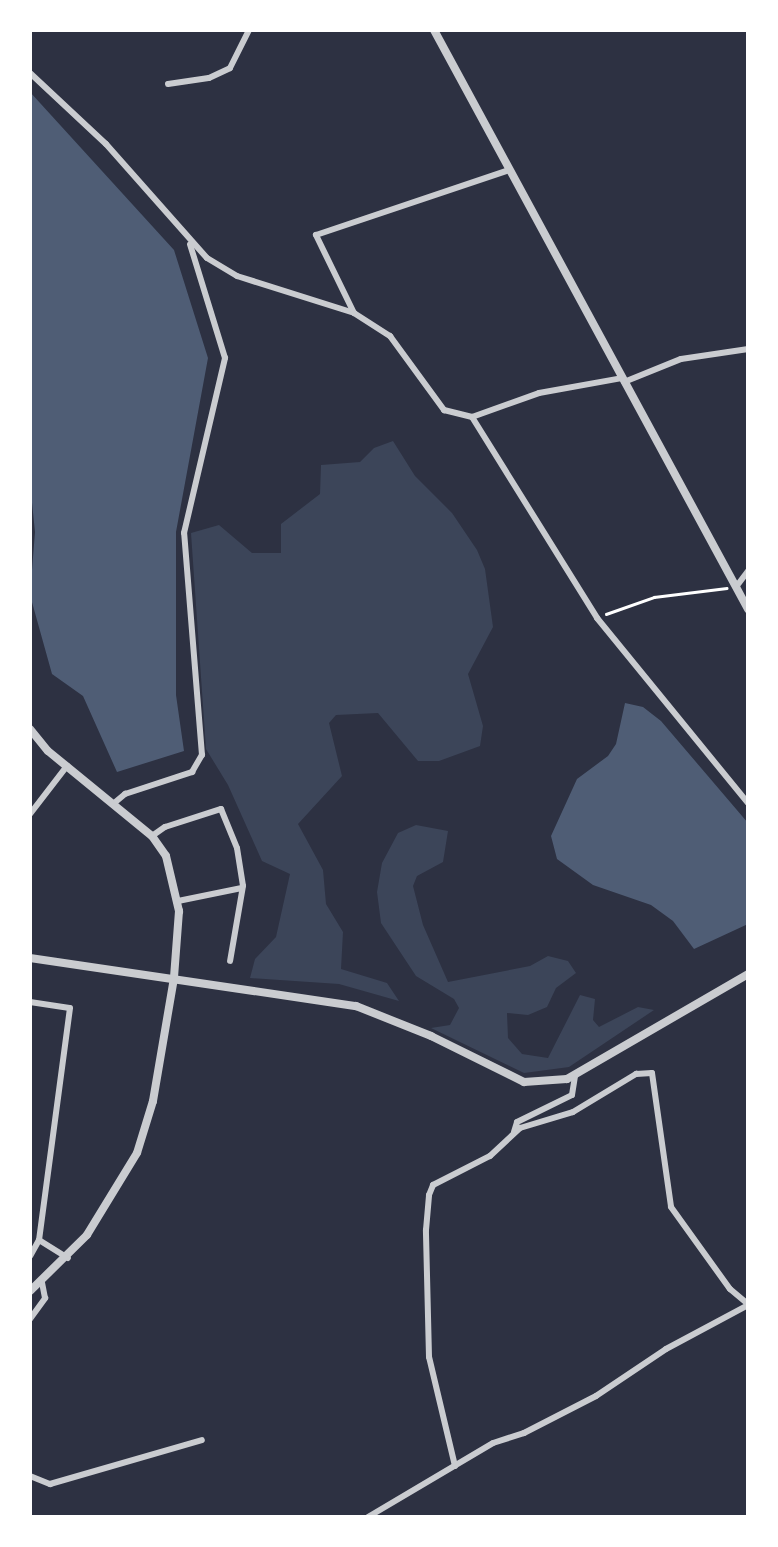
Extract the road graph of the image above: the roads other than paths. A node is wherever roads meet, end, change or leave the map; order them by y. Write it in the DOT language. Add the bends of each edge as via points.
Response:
graph roads {
  1 [pos="249,30"];
  2 [pos="435,30"];
  3 [pos="30,73"];
  4 [pos="168,84"];
  5 [pos="509,170"];
  6 [pos="189,240"];
  7 [pos="354,313"];
  8 [pos="748,349"];
  9 [pos="623,380"];
  10 [pos="472,417"];
  11 [pos="748,571"];
  12 [pos="736,587"];
  13 [pos="748,609"];
  14 [pos="30,729"];
  15 [pos="67,766"];
  16 [pos="748,803"];
  17 [pos="113,804"];
  18 [pos="30,814"];
  19 [pos="152,836"];
  20 [pos="242,888"];
  21 [pos="177,901"];
  22 [pos="30,958"];
  23 [pos="230,961"];
  24 [pos="748,974"];
  25 [pos="174,978"];
  26 [pos="30,1002"];
  27 [pos="575,1074"];
  28 [pos="514,1132"];
  29 [pos="39,1240"];
  30 [pos="30,1256"];
  31 [pos="68,1258"];
  32 [pos="42,1282"];
  33 [pos="30,1291"];
  34 [pos="748,1305"];
  35 [pos="30,1319"];
  36 [pos="202,1440"];
  37 [pos="455,1466"];
  38 [pos="30,1476"];
  39 [pos="368,1517"];
  1 -- 4 [label="street" via="230,68 209,78"];
  2 -- 5 [label="street"];
  3 -- 6 [label="street" via="106,144"];
  5 -- 7 [label="street" via="316,235"];
  5 -- 9 [label="street"];
  6 -- 7 [label="street" via="207,258 237,276"];
  6 -- 17 [label="street" via="225,358 184,533 202,755 192,772 125,794"];
  7 -- 10 [label="street" via="390,336 444,410"];
  8 -- 9 [label="street" via="681,359"];
  9 -- 10 [label="street" via="539,393"];
  9 -- 12 [label="street"];
  10 -- 16 [label="street" via="597,618"];
  11 -- 12 [label="street"];
  12 -- 13 [label="street"];
  14 -- 15 [label="street"];
  15 -- 17 [label="street"];
  15 -- 18 [label="street"];
  17 -- 19 [label="street"];
  19 -- 20 [label="street" via="165,827 221,809 237,848"];
  19 -- 21 [label="street" via="166,856"];
  20 -- 21 [label="street"];
  20 -- 23 [label="street"];
  21 -- 25 [label="street"];
  22 -- 25 [label="street"];
  24 -- 27 [label="street"];
  25 -- 27 [label="street" via="356,1006 431,1036 524,1082 567,1079"];
  25 -- 31 [label="street" via="153,1101 137,1153 106,1210"];
  26 -- 29 [label="street" via="70,1008"];
  27 -- 28 [label="street" via="572,1095 517,1122"];
  28 -- 34 [label="street" via="573,1112 636,1074 652,1073 671,1207 730,1289"];
  28 -- 37 [label="street" via="490,1156 433,1185 429,1195 429,1357"];
  29 -- 30 [label="street"];
  29 -- 31 [label="street"];
  31 -- 32 [label="street"];
  32 -- 33 [label="street"];
  32 -- 35 [label="street" via="45,1298"];
  34 -- 37 [label="street" via="666,1349 596,1396 524,1433 493,1443"];
  36 -- 38 [label="street" via="50,1484"];
  37 -- 39 [label="street"];
}
